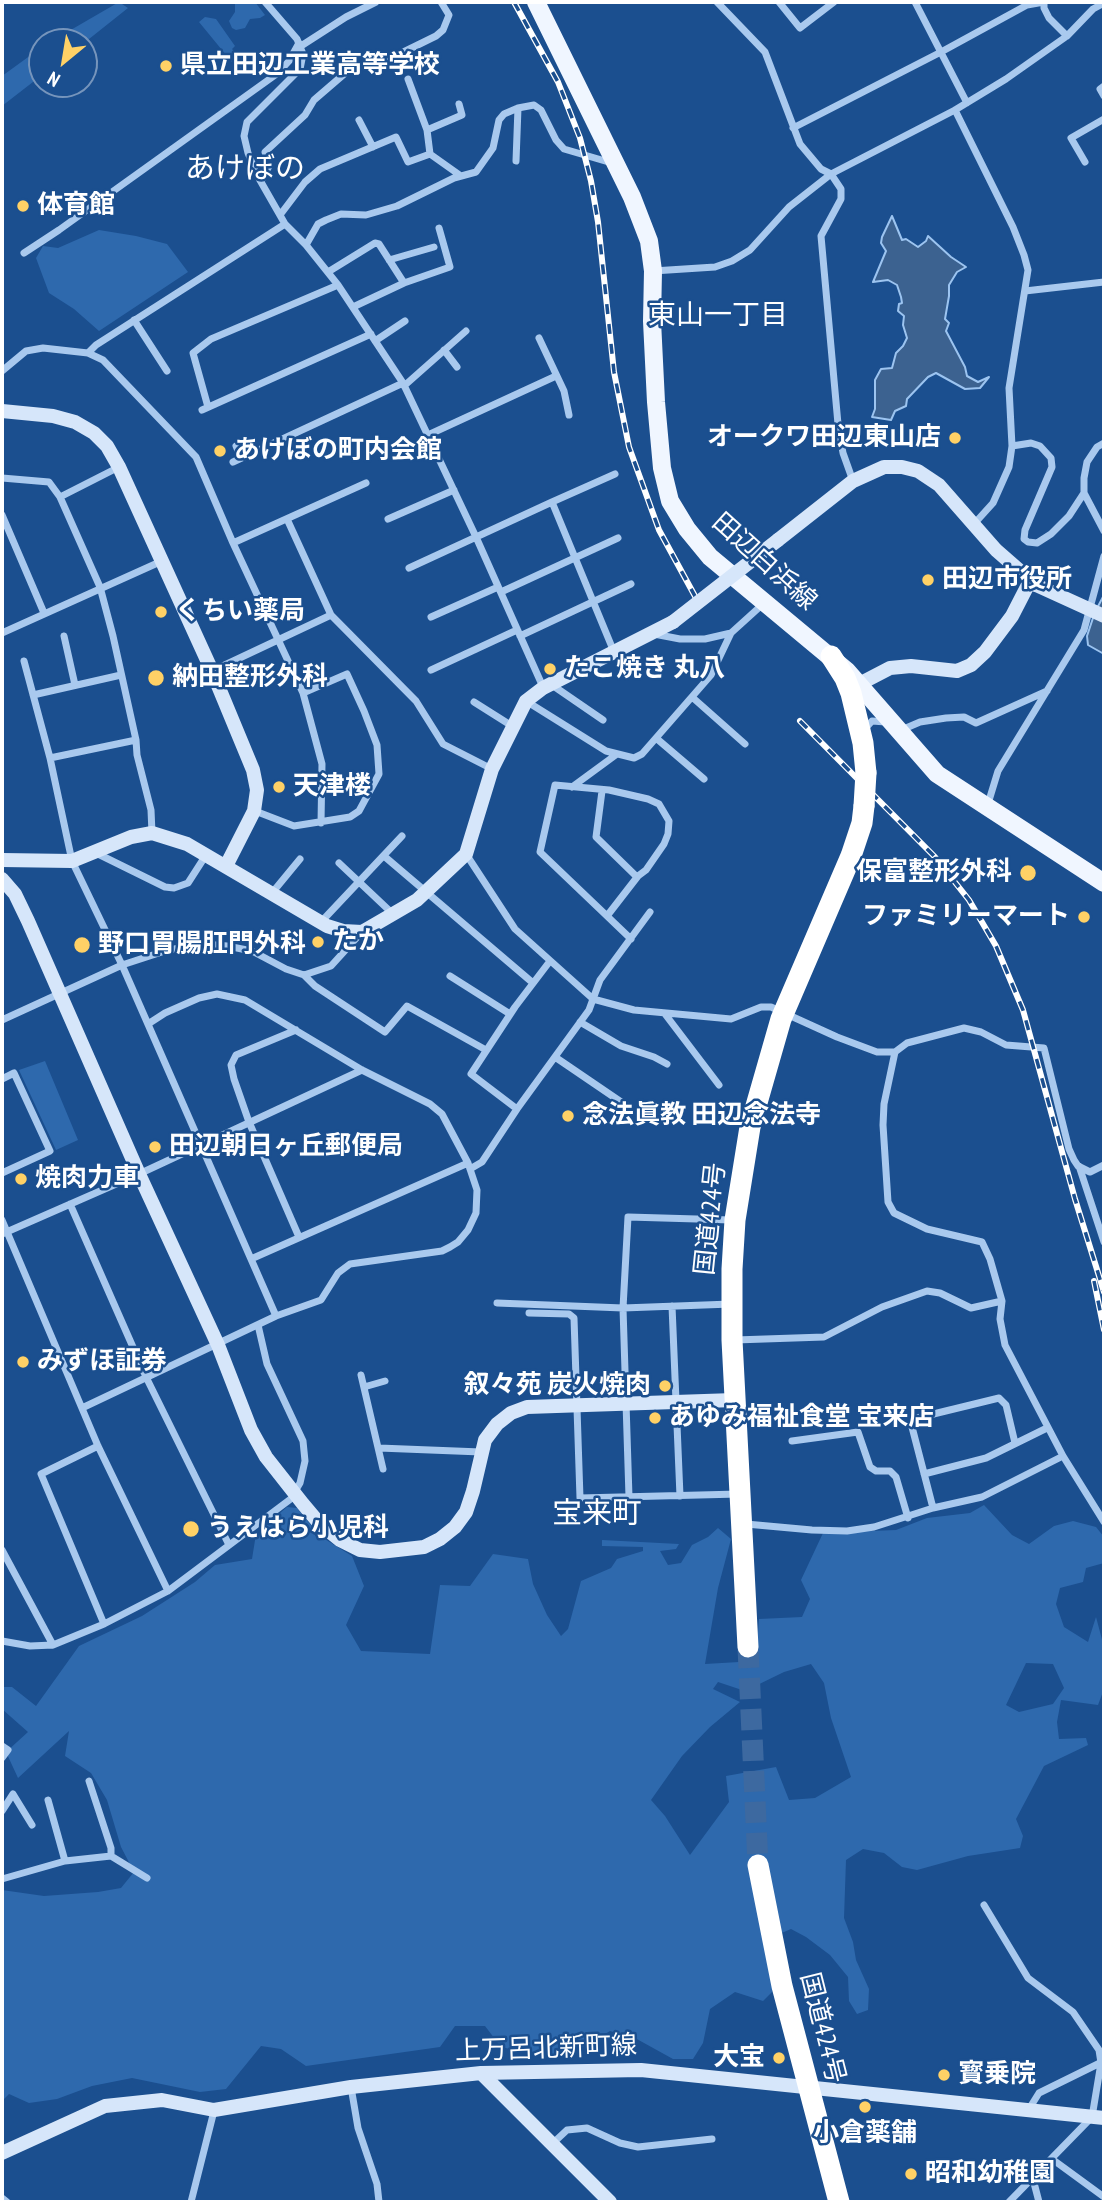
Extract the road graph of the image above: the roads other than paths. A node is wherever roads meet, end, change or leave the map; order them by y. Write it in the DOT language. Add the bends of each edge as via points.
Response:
graph roads {
  1 [pos="265,2"];
  2 [pos="376,2"];
  3 [pos="441,2"];
  4 [pos="536,2"];
  5 [pos="717,2"];
  6 [pos="779,2"];
  7 [pos="834,2"];
  8 [pos="915,2"];
  9 [pos="1044,2"];
  10 [pos="1104,3"];
  11 [pos="728,5"];
  12 [pos="1067,36"];
  13 [pos="300,44"];
  14 [pos="941,52"];
  15 [pos="383,62"];
  16 [pos="350,69"];
  17 [pos="408,79"];
  18 [pos="1104,86"];
  19 [pos="1104,96"];
  20 [pos="967,103"];
  21 [pos="459,104"];
  22 [pos="518,108"];
  23 [pos="955,110"];
  24 [pos="1104,119"];
  25 [pos="359,120"];
  26 [pos="793,128"];
  27 [pos="427,130"];
  28 [pos="373,147"];
  29 [pos="430,155"];
  30 [pos="516,161"];
  31 [pos="1085,162"];
  32 [pos="617,164"];
  33 [pos="831,174"];
  34 [pos="461,176"];
  35 [pos="261,181"];
  36 [pos="280,215"];
  37 [pos="285,224"];
  38 [pos="439,228"];
  39 [pos="306,245"];
  40 [pos="434,247"];
  41 [pos="24,253"];
  42 [pos="389,260"];
  43 [pos="653,271"];
  44 [pos="328,272"];
  45 [pos="1104,282"];
  46 [pos="404,283"];
  47 [pos="338,285"];
  48 [pos="1025,291"];
  49 [pos="353,307"];
  50 [pos="134,320"];
  51 [pos="405,321"];
  52 [pos="466,331"];
  53 [pos="373,337"];
  54 [pos="539,338"];
  55 [pos="444,350"];
  56 [pos="88,353"];
  57 [pos="457,368"];
  58 [pos="2,371"];
  59 [pos="167,371"];
  60 [pos="556,376"];
  61 [pos="404,384"];
  62 [pos="2,411"];
  63 [pos="569,415"];
  64 [pos="428,435"];
  65 [pos="1104,443"];
  66 [pos="236,446"];
  67 [pos="1012,446"];
  68 [pos="119,467"];
  69 [pos="615,474"];
  70 [pos="2,478"];
  71 [pos="853,481"];
  72 [pos="366,483"];
  73 [pos="454,490"];
  74 [pos="1084,493"];
  75 [pos="60,497"];
  76 [pos="552,502"];
  77 [pos="2,515"];
  78 [pos="287,519"];
  79 [pos="388,519"];
  80 [pos="974,524"];
  81 [pos="1104,531"];
  82 [pos="477,537"];
  83 [pos="618,538"];
  84 [pos="233,543"];
  85 [pos="1104,556"];
  86 [pos="576,558"];
  87 [pos="162,561"];
  88 [pos="409,568"];
  89 [pos="1033,583"];
  90 [pos="631,584"];
  91 [pos="100,587"];
  92 [pos="499,589"];
  93 [pos="593,601"];
  94 [pos="763,603"];
  95 [pos="44,613"];
  96 [pos="331,615"];
  97 [pos="1104,616"];
  98 [pos="431,617"];
  99 [pos="2,633"];
  100 [pos="519,633"];
  101 [pos="731,633"];
  102 [pos="652,634"];
  103 [pos="64,636"];
  104 [pos="279,640"];
  105 [pos="614,652"];
  106 [pos="831,656"];
  107 [pos="24,661"];
  108 [pos="431,670"];
  109 [pos="212,671"];
  110 [pos="121,675"];
  111 [pos="75,685"];
  112 [pos="547,686"];
  113 [pos="856,689"];
  114 [pos="1047,691"];
  115 [pos="303,693"];
  116 [pos="33,695"];
  117 [pos="692,697"];
  118 [pos="526,701"];
  119 [pos="474,702"];
  120 [pos="603,720"];
  121 [pos="512,726"];
  122 [pos="896,728"];
  123 [pos="656,738"];
  124 [pos="136,740"];
  125 [pos="863,743"];
  126 [pos="745,744"];
  127 [pos="617,754"];
  128 [pos="50,758"];
  129 [pos="492,769"];
  130 [pos="704,779"];
  131 [pos="572,787"];
  132 [pos="602,791"];
  133 [pos="987,807"];
  134 [pos="254,811"];
  135 [pos="321,822"];
  136 [pos="152,833"];
  137 [pos="402,836"];
  138 [pos="96,853"];
  139 [pos="466,854"];
  140 [pos="206,855"];
  141 [pos="384,856"];
  142 [pos="300,859"];
  143 [pos="2,860"];
  144 [pos="72,861"];
  145 [pos="339,863"];
  146 [pos="226,866"];
  147 [pos="638,877"];
  148 [pos="2,879"];
  149 [pos="359,882"];
  150 [pos="1104,883"];
  151 [pos="426,892"];
  152 [pos="272,893"];
  153 [pos="650,912"];
  154 [pos="394,915"];
  155 [pos="607,916"];
  156 [pos="321,922"];
  157 [pos="362,932"];
  158 [pos="631,939"];
  159 [pos="550,961"];
  160 [pos="122,965"];
  161 [pos="304,975"];
  162 [pos="450,976"];
  163 [pos="533,983"];
  164 [pos="60,995"];
  165 [pos="593,999"];
  166 [pos="783,1013"];
  167 [pos="510,1014"];
  168 [pos="664,1014"];
  169 [pos="2,1020"];
  170 [pos="580,1022"];
  171 [pos="149,1024"];
  172 [pos="296,1030"];
  173 [pos="486,1050"];
  174 [pos="895,1052"];
  175 [pos="555,1057"];
  176 [pos="667,1064"];
  177 [pos="362,1070"];
  178 [pos="2,1079"];
  179 [pos="719,1085"];
  180 [pos="627,1106"];
  181 [pos="517,1109"];
  182 [pos="249,1122"];
  183 [pos="202,1144"];
  184 [pos="1104,1165"];
  185 [pos="469,1166"];
  186 [pos="1078,1166"];
  187 [pos="2,1173"];
  188 [pos="139,1174"];
  189 [pos="70,1204"];
  190 [pos="2,1220"];
  191 [pos="735,1220"];
  192 [pos="4,1233"];
  193 [pos="299,1237"];
  194 [pos="1104,1242"];
  195 [pos="251,1259"];
  196 [pos="1002,1301"];
  197 [pos="497,1303"];
  198 [pos="732,1304"];
  199 [pos="672,1306"];
  200 [pos="623,1308"];
  201 [pos="528,1313"];
  202 [pos="276,1316"];
  203 [pos="258,1325"];
  204 [pos="732,1340"];
  205 [pos="218,1345"];
  206 [pos="361,1375"];
  207 [pos="147,1379"];
  208 [pos="385,1381"];
  209 [pos="364,1387"];
  210 [pos="734,1400"];
  211 [pos="676,1402"];
  212 [pos="578,1404"];
  213 [pos="624,1404"];
  214 [pos="82,1408"];
  215 [pos="1047,1428"];
  216 [pos="792,1441"];
  217 [pos="1014,1443"];
  218 [pos="98,1446"];
  219 [pos="379,1448"];
  220 [pos="482,1452"];
  221 [pos="1063,1456"];
  222 [pos="383,1469"];
  223 [pos="924,1474"];
  224 [pos="295,1494"];
  225 [pos="740,1494"];
  226 [pos="680,1496"];
  227 [pos="629,1497"];
  228 [pos="933,1508"];
  229 [pos="908,1518"];
  230 [pos="1104,1522"];
  231 [pos="741,1524"];
  232 [pos="229,1545"];
  233 [pos="2,1550"];
  234 [pos="168,1591"];
  235 [pos="104,1624"];
  236 [pos="2,1641"];
  237 [pos="53,1645"];
  238 [pos="748,1647"];
  239 [pos="2,1746"];
  240 [pos="2,1758"];
  241 [pos="89,1781"];
  242 [pos="48,1800"];
  243 [pos="2,1811"];
  244 [pos="53,1814"];
  245 [pos="44,1820"];
  246 [pos="32,1825"];
  247 [pos="111,1856"];
  248 [pos="65,1861"];
  249 [pos="758,1865"];
  250 [pos="147,1878"];
  251 [pos="2,1879"];
  252 [pos="984,1905"];
  253 [pos="1102,2062"];
  254 [pos="481,2073"];
  255 [pos="807,2086"];
  256 [pos="351,2087"];
  257 [pos="214,2110"];
  258 [pos="1028,2110"];
  259 [pos="1098,2118"];
  260 [pos="712,2139"];
  261 [pos="551,2144"];
  262 [pos="2,2153"];
  263 [pos="1052,2159"];
  264 [pos="1033,2179"];
  265 [pos="1104,2197"];
  266 [pos="2,2198"];
  267 [pos="836,2199"];
  268 [pos="7,2202"];
  269 [pos="191,2202"];
  270 [pos="379,2202"];
  271 [pos="610,2202"];
  272 [pos="1009,2202"];
  273 [pos="1039,2202"];
  1 -- 13 [label="street"];
  2 -- 13 [label="street"];
  3 -- 15 [label="street" via="449,15 443,30"];
  4 -- 32 [label="main road, 田辺白浜線"];
  5 -- 11 [label="street"];
  6 -- 7 [label="street" via="800,28"];
  8 -- 14 [label="street"];
  9 -- 12 [label="street" via="1049,18"];
  9 -- 14 [label="street" via="1027,5"];
  10 -- 12 [label="street"];
  11 -- 26 [label="street" via="765,52"];
  12 -- 20 [label="street"];
  13 -- 35 [label="street" via="300,69 247,122 244,136"];
  13 -- 41 [label="street" via="278,72"];
  14 -- 20 [label="street"];
  14 -- 26 [label="street"];
  16 -- 35 [label="street" via="265,152 269,166"];
  17 -- 27 [label="street"];
  18 -- 19 [label="street" via="1100,89"];
  20 -- 23 [label="street"];
  21 -- 27 [label="street" via="463,115"];
  22 -- 30 [label="street"];
  22 -- 32 [label="street" via="534,104 541,110 564,149"];
  22 -- 34 [label="street" via="499,120 493,148 476,172"];
  23 -- 33 [label="street"];
  23 -- 48 [label="street" via="1024,255 1028,271"];
  24 -- 31 [label="street" via="1071,138"];
  25 -- 28 [label="street"];
  26 -- 33 [label="street" via="800,144"];
  27 -- 29 [label="street"];
  28 -- 29 [label="street" via="396,137 408,162"];
  28 -- 36 [label="street" via="320,169"];
  29 -- 34 [label="street"];
  32 -- 43 [label="main road, 田辺白浜線" via="649,241"];
  33 -- 43 [label="street" via="789,206 750,250 732,261 715,267"];
  33 -- 71 [label="street" via="841,189 841,199 821,236 838,424"];
  34 -- 39 [label="street" via="397,206 326,220"];
  35 -- 36 [label="street"];
  36 -- 37 [label="street"];
  37 -- 39 [label="street"];
  37 -- 50 [label="street"];
  38 -- 46 [label="street" via="450,267"];
  39 -- 44 [label="street"];
  40 -- 42 [label="street"];
  42 -- 44 [label="street" via="375,243"];
  42 -- 46 [label="street"];
  43 -- 94 [label="main road, 田辺白浜線" via="656,402 670,501 710,557"];
  44 -- 47 [label="street"];
  45 -- 48 [label="street"];
  46 -- 49 [label="street"];
  47 -- 49 [label="street"];
  47 -- 53 [label="street" via="211,339 192,353 205,408"];
  48 -- 67 [label="street" via="1009,388"];
  49 -- 53 [label="street"];
  50 -- 56 [label="street"];
  50 -- 59 [label="street"];
  51 -- 53 [label="street"];
  52 -- 55 [label="street"];
  53 -- 61 [label="street"];
  54 -- 60 [label="street"];
  55 -- 57 [label="street"];
  55 -- 61 [label="street"];
  56 -- 58 [label="street" via="43,348 26,351"];
  56 -- 84 [label="street" via="103,360 196,457"];
  60 -- 63 [label="street"];
  60 -- 64 [label="street"];
  61 -- 64 [label="street"];
  61 -- 66 [label="street" via="237,460"];
  62 -- 68 [label="street" via="75,422 107,446"];
  64 -- 73 [label="street"];
  65 -- 74 [label="street" via="1087,462"];
  67 -- 74 [label="street" via="1040,446 1052,467 1025,530 1028,542 1037,543 1051,534"];
  67 -- 80 [label="street" via="999,492"];
  68 -- 75 [label="street"];
  68 -- 87 [label="street"];
  69 -- 76 [label="street"];
  70 -- 75 [label="street" via="49,482"];
  71 -- 80 [label="street" via="892,466 918,471 939,485"];
  71 -- 102 [label="street, bridge"];
  72 -- 78 [label="street"];
  73 -- 79 [label="street"];
  73 -- 82 [label="street"];
  74 -- 81 [label="street"];
  75 -- 91 [label="street"];
  76 -- 82 [label="street"];
  76 -- 86 [label="street"];
  77 -- 95 [label="street"];
  78 -- 84 [label="street"];
  78 -- 96 [label="street"];
  80 -- 89 [label="street"];
  82 -- 88 [label="street"];
  82 -- 92 [label="street"];
  83 -- 86 [label="street"];
  84 -- 104 [label="street"];
  85 -- 114 [label="street" via="1084,630"];
  86 -- 92 [label="street"];
  86 -- 93 [label="street"];
  87 -- 91 [label="street"];
  87 -- 109 [label="street"];
  89 -- 97 [label="street, bridge"];
  89 -- 113 [label="street" via="971,665 957,671 890,668"];
  90 -- 93 [label="street"];
  91 -- 95 [label="street"];
  91 -- 110 [label="street"];
  92 -- 98 [label="street"];
  92 -- 100 [label="street"];
  93 -- 100 [label="street"];
  93 -- 105 [label="street"];
  94 -- 101 [label="street"];
  94 -- 106 [label="main road, 田辺白浜線"];
  95 -- 99 [label="street"];
  96 -- 104 [label="street"];
  96 -- 129 [label="street" via="416,701 443,744"];
  100 -- 108 [label="street"];
  100 -- 112 [label="street"];
  101 -- 102 [label="street" via="705,639"];
  101 -- 117 [label="street" via="711,675"];
  102 -- 105 [label="street"];
  103 -- 111 [label="street"];
  104 -- 109 [label="street"];
  104 -- 115 [label="street"];
  105 -- 112 [label="street"];
  106 -- 113 [label="highway, 国道424号"];
  107 -- 116 [label="street"];
  109 -- 134 [label="street" via="253,770 257,790"];
  110 -- 111 [label="street"];
  110 -- 124 [label="street"];
  111 -- 116 [label="street"];
  112 -- 118 [label="street"];
  112 -- 120 [label="street"];
  113 -- 122 [label="main road"];
  113 -- 125 [label="highway, 国道424号"];
  114 -- 122 [label="street" via="976,723 964,717 946,718"];
  114 -- 133 [label="street" via="998,771"];
  115 -- 135 [label="street" via="322,764"];
  115 -- 135 [label="street" via="346,674 378,755 379,774 359,811"];
  116 -- 128 [label="street"];
  117 -- 123 [label="street"];
  117 -- 126 [label="street"];
  118 -- 121 [label="street"];
  118 -- 127 [label="street"];
  119 -- 121 [label="street"];
  121 -- 129 [label="street"];
  122 -- 125 [label="street" via="872,721 864,731"];
  122 -- 133 [label="main road" via="937,774"];
  123 -- 127 [label="street" via="634,758"];
  123 -- 130 [label="street"];
  124 -- 128 [label="street"];
  124 -- 136 [label="street"];
  125 -- 166 [label="highway, 国道424号, bridge" via="862,823"];
  127 -- 131 [label="street"];
  128 -- 144 [label="street"];
  129 -- 139 [label="street"];
  131 -- 132 [label="street"];
  131 -- 155 [label="street" via="555,785 540,852"];
  132 -- 147 [label="street" via="596,837"];
  132 -- 147 [label="street" via="648,799 659,804 669,821 664,845"];
  133 -- 150 [label="main road"];
  134 -- 135 [label="street" via="294,826"];
  134 -- 146 [label="street"];
  136 -- 138 [label="street"];
  136 -- 140 [label="street"];
  137 -- 141 [label="street"];
  138 -- 140 [label="street" via="174,888 188,883"];
  138 -- 144 [label="street"];
  139 -- 151 [label="street"];
  139 -- 159 [label="street" via="515,929"];
  140 -- 146 [label="street"];
  141 -- 149 [label="street"];
  141 -- 151 [label="street"];
  142 -- 152 [label="street"];
  143 -- 144 [label="street"];
  144 -- 160 [label="street"];
  145 -- 149 [label="street"];
  146 -- 152 [label="street"];
  147 -- 155 [label="street"];
  148 -- 164 [label="street" via="15,894"];
  149 -- 154 [label="street"];
  149 -- 156 [label="street"];
  151 -- 154 [label="street"];
  151 -- 163 [label="street"];
  152 -- 156 [label="street"];
  153 -- 158 [label="street"];
  154 -- 157 [label="street"];
  155 -- 158 [label="street"];
  156 -- 157 [label="street" via="343,932"];
  157 -- 161 [label="street" via="331,966"];
  158 -- 165 [label="street" via="600,980"];
  159 -- 163 [label="street"];
  159 -- 165 [label="street"];
  160 -- 161 [label="street" via="205,944 252,951"];
  160 -- 164 [label="street"];
  160 -- 171 [label="street"];
  161 -- 173 [label="street" via="385,1032 407,1006"];
  162 -- 167 [label="street"];
  163 -- 167 [label="street"];
  164 -- 169 [label="street"];
  164 -- 188 [label="street"];
  165 -- 168 [label="street"];
  165 -- 170 [label="street"];
  166 -- 168 [label="street" via="761,1007 732,1019"];
  166 -- 174 [label="street" via="877,1052"];
  166 -- 191 [label="highway, 国道424号" via="752,1116"];
  167 -- 173 [label="street"];
  168 -- 179 [label="street"];
  170 -- 175 [label="street"];
  170 -- 176 [label="street" via="621,1046"];
  171 -- 172 [label="street" via="164,1013 217,994 245,1000"];
  171 -- 183 [label="street"];
  172 -- 177 [label="street"];
  172 -- 182 [label="street" via="236,1055 231,1065"];
  173 -- 181 [label="street" via="471,1074"];
  174 -- 186 [label="street" via="907,1043 964,1028 1006,1045 1044,1048 1069,1149"];
  174 -- 196 [label="street" via="883,1125 888,1202 894,1213 927,1229 982,1242"];
  175 -- 180 [label="street"];
  175 -- 181 [label="street"];
  177 -- 182 [label="street"];
  177 -- 185 [label="street" via="442,1114"];
  178 -- 187 [label="street" via="14,1073 50,1151"];
  181 -- 185 [label="street" via="482,1161"];
  182 -- 183 [label="street"];
  182 -- 193 [label="street"];
  183 -- 188 [label="street"];
  183 -- 195 [label="street"];
  184 -- 186 [label="street" via="1090,1171"];
  185 -- 193 [label="street"];
  185 -- 202 [label="street" via="477,1190 476,1213 458,1242 442,1251 350,1264 338,1273 321,1300"];
  186 -- 194 [label="street"];
  188 -- 189 [label="street"];
  188 -- 205 [label="street"];
  189 -- 192 [label="street"];
  189 -- 207 [label="street"];
  190 -- 192 [label="street"];
  191 -- 198 [label="highway, 国道424号"];
  191 -- 200 [label="street" via="628,1217"];
  192 -- 214 [label="street"];
  193 -- 195 [label="street"];
  195 -- 202 [label="street"];
  196 -- 204 [label="street" via="971,1308 927,1291 882,1307 824,1337"];
  196 -- 215 [label="street" via="1005,1345"];
  197 -- 200 [label="street"];
  198 -- 199 [label="street"];
  198 -- 204 [label="highway, 国道424号"];
  199 -- 200 [label="street"];
  199 -- 211 [label="street"];
  200 -- 213 [label="street"];
  201 -- 212 [label="street" via="574,1318"];
  202 -- 203 [label="street"];
  203 -- 205 [label="street"];
  203 -- 224 [label="street" via="267,1364 303,1441 305,1461"];
  204 -- 210 [label="highway, 国道424号"];
  205 -- 207 [label="street"];
  205 -- 224 [label="street" via="251,1430"];
  206 -- 209 [label="street"];
  207 -- 214 [label="street"];
  207 -- 232 [label="street"];
  208 -- 209 [label="street"];
  209 -- 219 [label="street"];
  210 -- 211 [label="street"];
  210 -- 225 [label="highway, 国道424号"];
  211 -- 213 [label="street"];
  211 -- 226 [label="street"];
  212 -- 213 [label="street"];
  212 -- 220 [label="street" via="527,1407 511,1413 485,1440"];
  212 -- 227 [label="street" via="580,1499"];
  213 -- 227 [label="street"];
  214 -- 218 [label="street"];
  215 -- 217 [label="street"];
  215 -- 221 [label="street"];
  216 -- 229 [label="street" via="858,1432 870,1466 896,1477"];
  217 -- 223 [label="street" via="986,1458"];
  217 -- 223 [label="street" via="1006,1405 999,1398 917,1418 912,1427"];
  218 -- 234 [label="street"];
  218 -- 235 [label="street" via="41,1474"];
  219 -- 220 [label="street"];
  219 -- 222 [label="street"];
  220 -- 224 [label="street" via="466,1512 455,1527 424,1547 360,1550 319,1523"];
  221 -- 228 [label="street" via="982,1497"];
  221 -- 230 [label="street"];
  223 -- 228 [label="street"];
  224 -- 232 [label="street"];
  225 -- 226 [label="street"];
  225 -- 231 [label="highway, 国道424号"];
  226 -- 227 [label="street"];
  228 -- 229 [label="street"];
  229 -- 231 [label="street" via="846,1531"];
  231 -- 238 [label="highway, 国道424号"];
  232 -- 234 [label="street"];
  233 -- 237 [label="street"];
  234 -- 235 [label="street"];
  235 -- 237 [label="street"];
  236 -- 237 [label="street"];
  239 -- 240 [label="street" via="8,1750"];
  241 -- 247 [label="street"];
  242 -- 244 [label="street"];
  243 -- 246 [label="street" via="13,1794"];
  244 -- 245 [label="street"];
  244 -- 248 [label="street"];
  247 -- 248 [label="street"];
  247 -- 250 [label="street"];
  248 -- 251 [label="street"];
  249 -- 255 [label="highway, 国道424号"];
  252 -- 253 [label="street" via="1028,1978 1073,2012"];
  253 -- 258 [label="street" via="1039,2093"];
  253 -- 259 [label="street"];
  254 -- 255 [label="street, 上万呂北新町線" via="641,2070"];
  254 -- 256 [label="street, 上万呂北新町線"];
  254 -- 261 [label="street"];
  255 -- 258 [label="street, 上万呂北新町線"];
  255 -- 267 [label="highway, 国道424号"];
  256 -- 257 [label="street, 上万呂北新町線"];
  256 -- 270 [label="street"];
  257 -- 262 [label="street, 上万呂北新町線" via="162,2100 105,2106"];
  257 -- 269 [label="street"];
  258 -- 259 [label="street, 上万呂北新町線"];
  259 -- 263 [label="street"];
  260 -- 261 [label="street" via="638,2147 587,2128 567,2130"];
  261 -- 271 [label="street"];
  263 -- 264 [label="street"];
  263 -- 265 [label="street"];
  264 -- 272 [label="street"];
  264 -- 273 [label="street"];
  266 -- 268 [label="street"];
}
